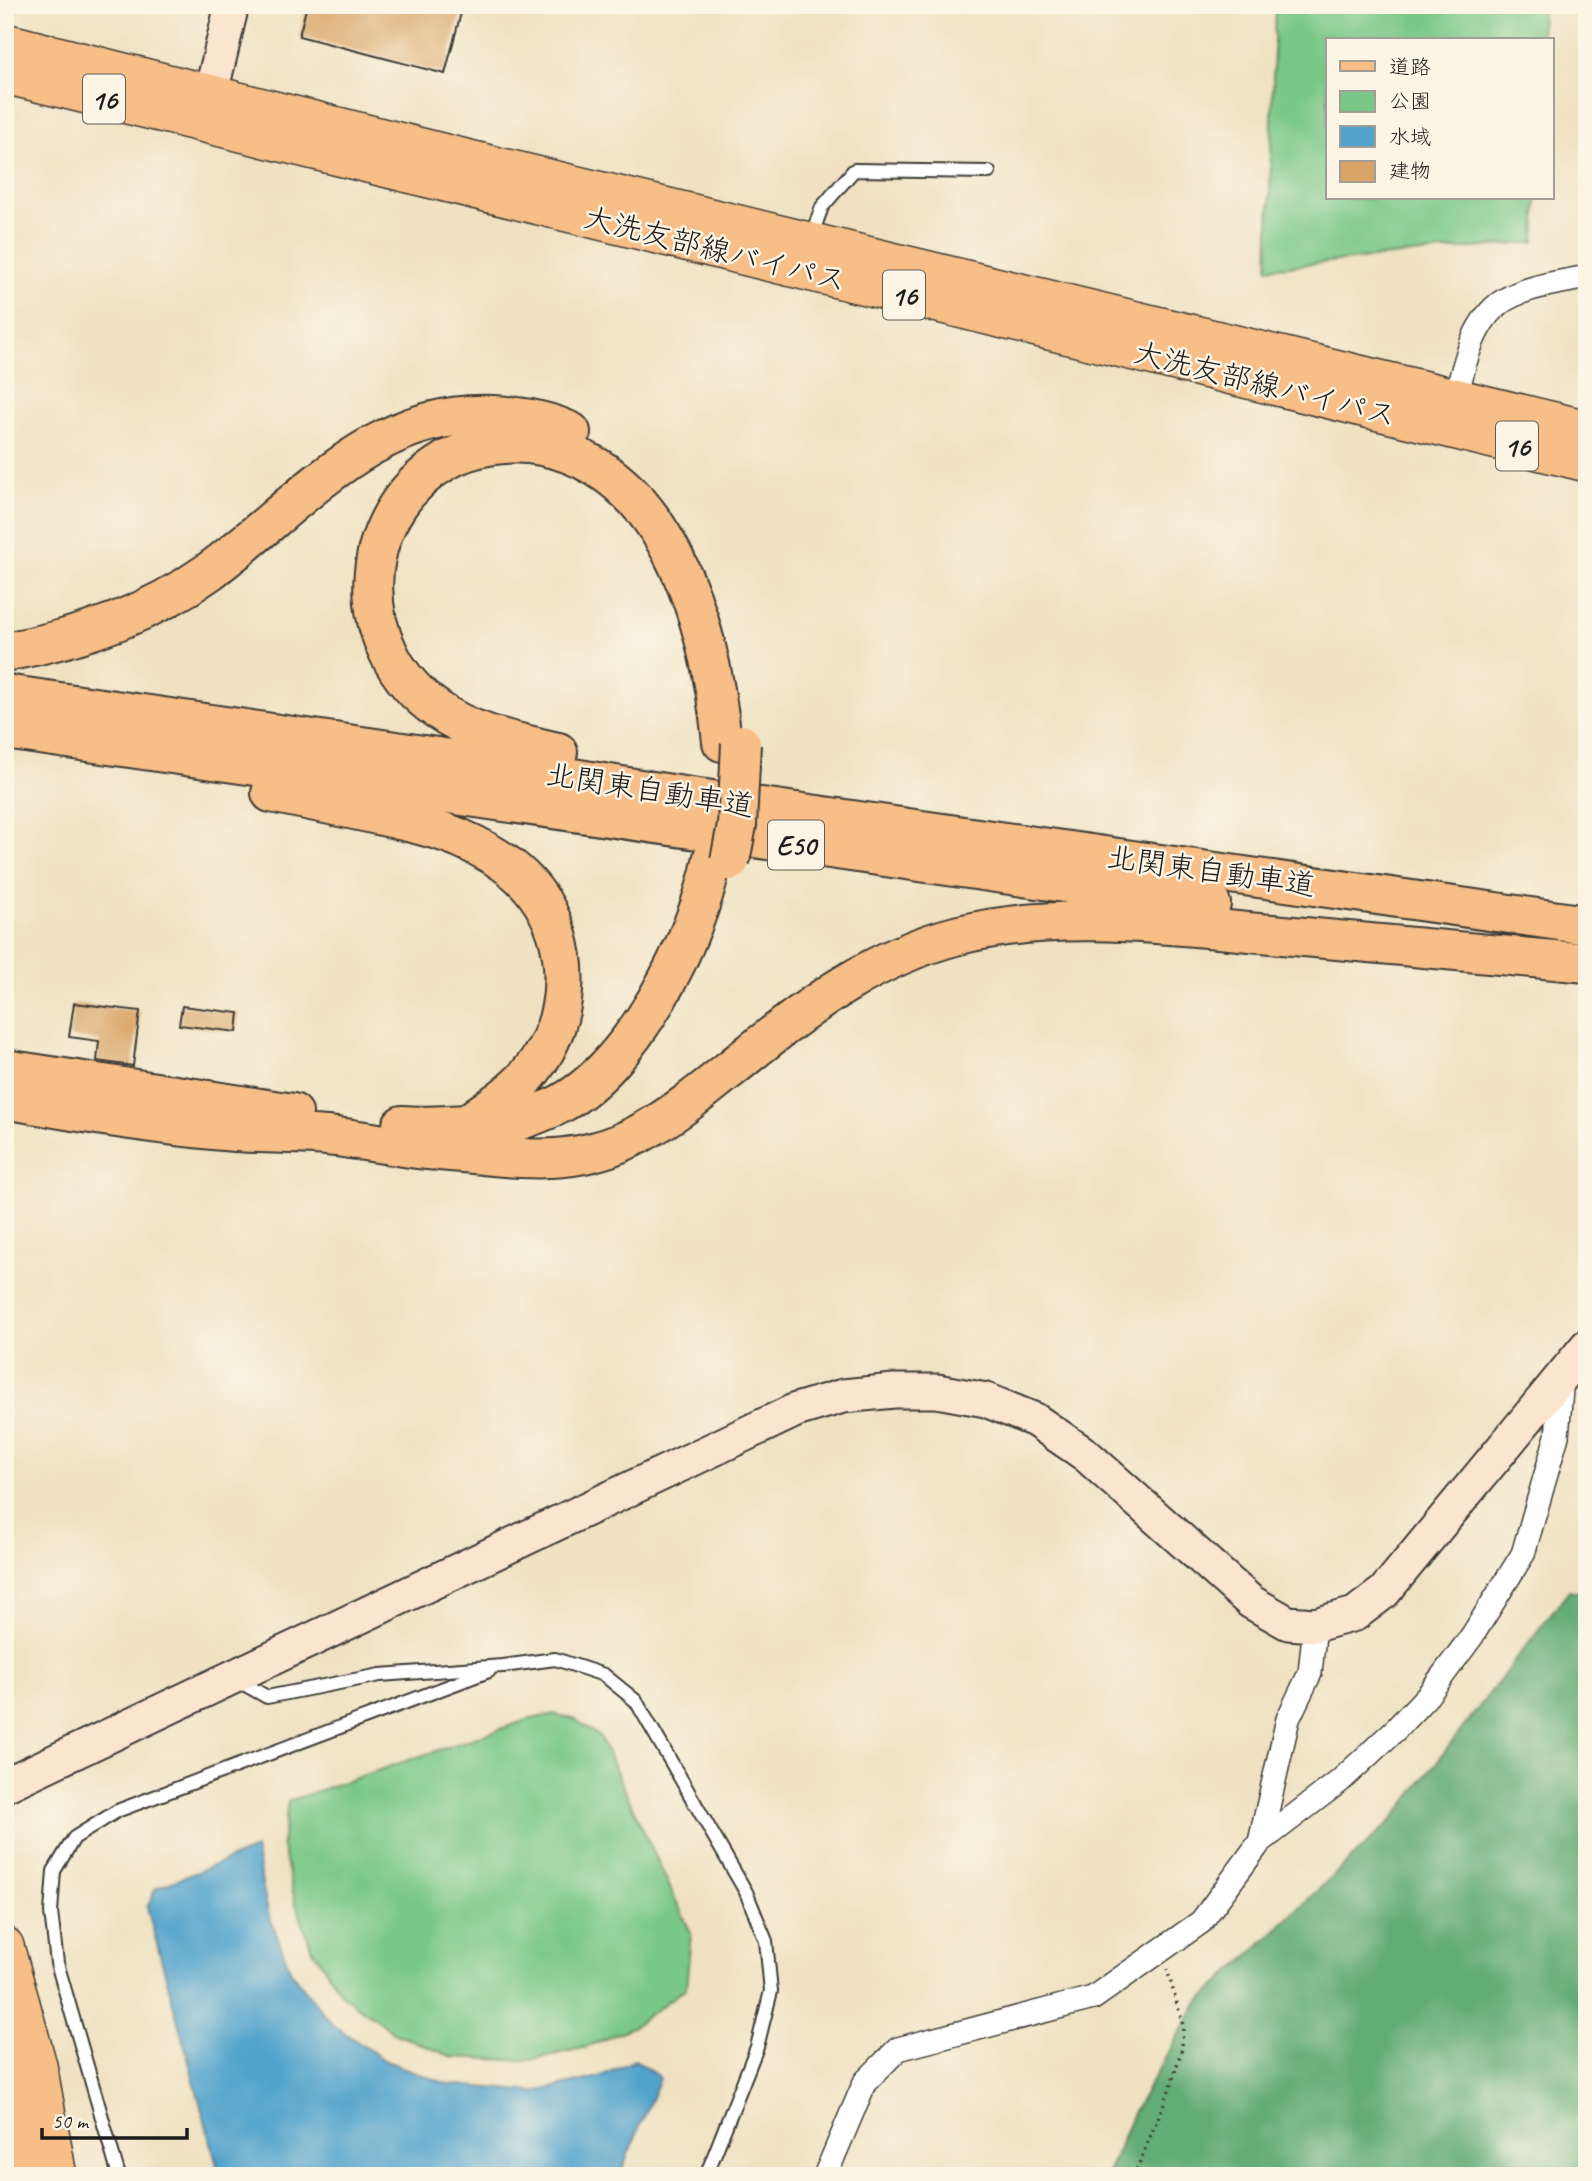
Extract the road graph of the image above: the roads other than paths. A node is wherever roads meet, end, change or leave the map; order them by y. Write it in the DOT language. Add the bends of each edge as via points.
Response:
graph roads {
  1 [pos="232,5"];
  2 [pos="5,42"];
  3 [pos="5,75"];
  4 [pos="207,108"];
  5 [pos="989,172"];
  6 [pos="809,240"];
  7 [pos="1587,277"];
  8 [pos="1456,397"];
  9 [pos="1587,429"];
  10 [pos="1587,463"];
  11 [pos="5,652"];
  12 [pos="5,694"];
  13 [pos="5,730"];
  14 [pos="732,743"];
  15 [pos="5,747"];
  16 [pos="1020,843"];
  17 [pos="1587,925"];
  18 [pos="1587,961"];
  19 [pos="5,1069"];
  20 [pos="5,1100"];
  21 [pos="474,1139"];
  22 [pos="1587,1346"];
  23 [pos="1562,1378"];
  24 [pos="1315,1625"];
  25 [pos="503,1666"];
  26 [pos="232,1678"];
  27 [pos="5,1786"];
  28 [pos="1260,1842"];
  29 [pos="5,1946"];
  30 [pos="5,2057"];
  31 [pos="28,2176"];
  32 [pos="58,2176"];
  33 [pos="119,2176"];
  34 [pos="706,2176"];
  35 [pos="825,2176"];
  1 -- 4 [label="street"];
  2 -- 4 [label="main road, 大洗友部線バイパス / 16"];
  3 -- 4 [label="main road, 大洗友部線バイパス / 16"];
  4 -- 6 [label="main road, 大洗友部線バイパス / 16" via="457,156"];
  4 -- 10 [label="main road, 大洗友部線バイパス / 16"];
  5 -- 6 [label="lane" via="854,170 822,207"];
  6 -- 8 [label="main road, 大洗友部線バイパス / 16"];
  7 -- 8 [label="street" via="1531,289 1502,302 1483,322 1464,363"];
  8 -- 9 [label="main road, 大洗友部線バイパス / 16"];
  11 -- 14 [label="highway" via="82,635 164,600 206,573 335,468 394,433 450,416 531,418 607,450 653,493 672,520 719,622 732,671"];
  12 -- 16 [label="highway, 北関東自動車道 / E50"];
  13 -- 18 [label="highway, 北関東自動車道 / E50"];
  14 -- 16 [label="highway" via="691,593 655,525 615,481 591,463 562,450 498,444 445,461 399,504 374,557 375,614 398,670 439,711 472,728 521,743"];
  14 -- 21 [label="highway" via="722,796 722,859 683,951 631,1040 584,1087 557,1106"];
  15 -- 21 [label="highway" via="177,773 427,827 462,839 516,872 540,899 559,940 564,967 559,1020 533,1070"];
  16 -- 17 [label="highway, 北関東自動車道 / E50"];
  18 -- 21 [label="highway" via="1160,924 1046,921 998,927 956,936 871,968 797,1016 667,1119 632,1138 570,1157 520,1160"];
  19 -- 21 [label="highway" via="333,1119 427,1127"];
  20 -- 21 [label="highway" via="110,1118 328,1136 420,1149"];
  22 -- 23 [label="street"];
  23 -- 24 [label="street" via="1384,1592 1355,1614"];
  23 -- 28 [label="street" via="1557,1436 1522,1554 1472,1636 1395,1730 1340,1781"];
  24 -- 26 [label="street" via="1288,1623 1251,1602 1086,1455 1035,1420 986,1400 937,1391 894,1391 844,1396 796,1409"];
  24 -- 28 [label="street" via="1310,1673 1288,1720"];
  25 -- 26 [label="lane" via="380,1675 267,1697"];
  25 -- 33 [label="lane" via="117,1811 74,1838 54,1871 51,1912 57,1963"];
  25 -- 34 [label="lane" via="555,1659 604,1675 636,1701 746,1892 766,1941 771,1992 757,2046"];
  26 -- 27 [label="street"];
  28 -- 35 [label="street" via="1201,1922 1093,1998 898,2049 865,2082"];
  29 -- 32 [label="main road" via="38,2065"];
  30 -- 31 [label="main road"];
}
